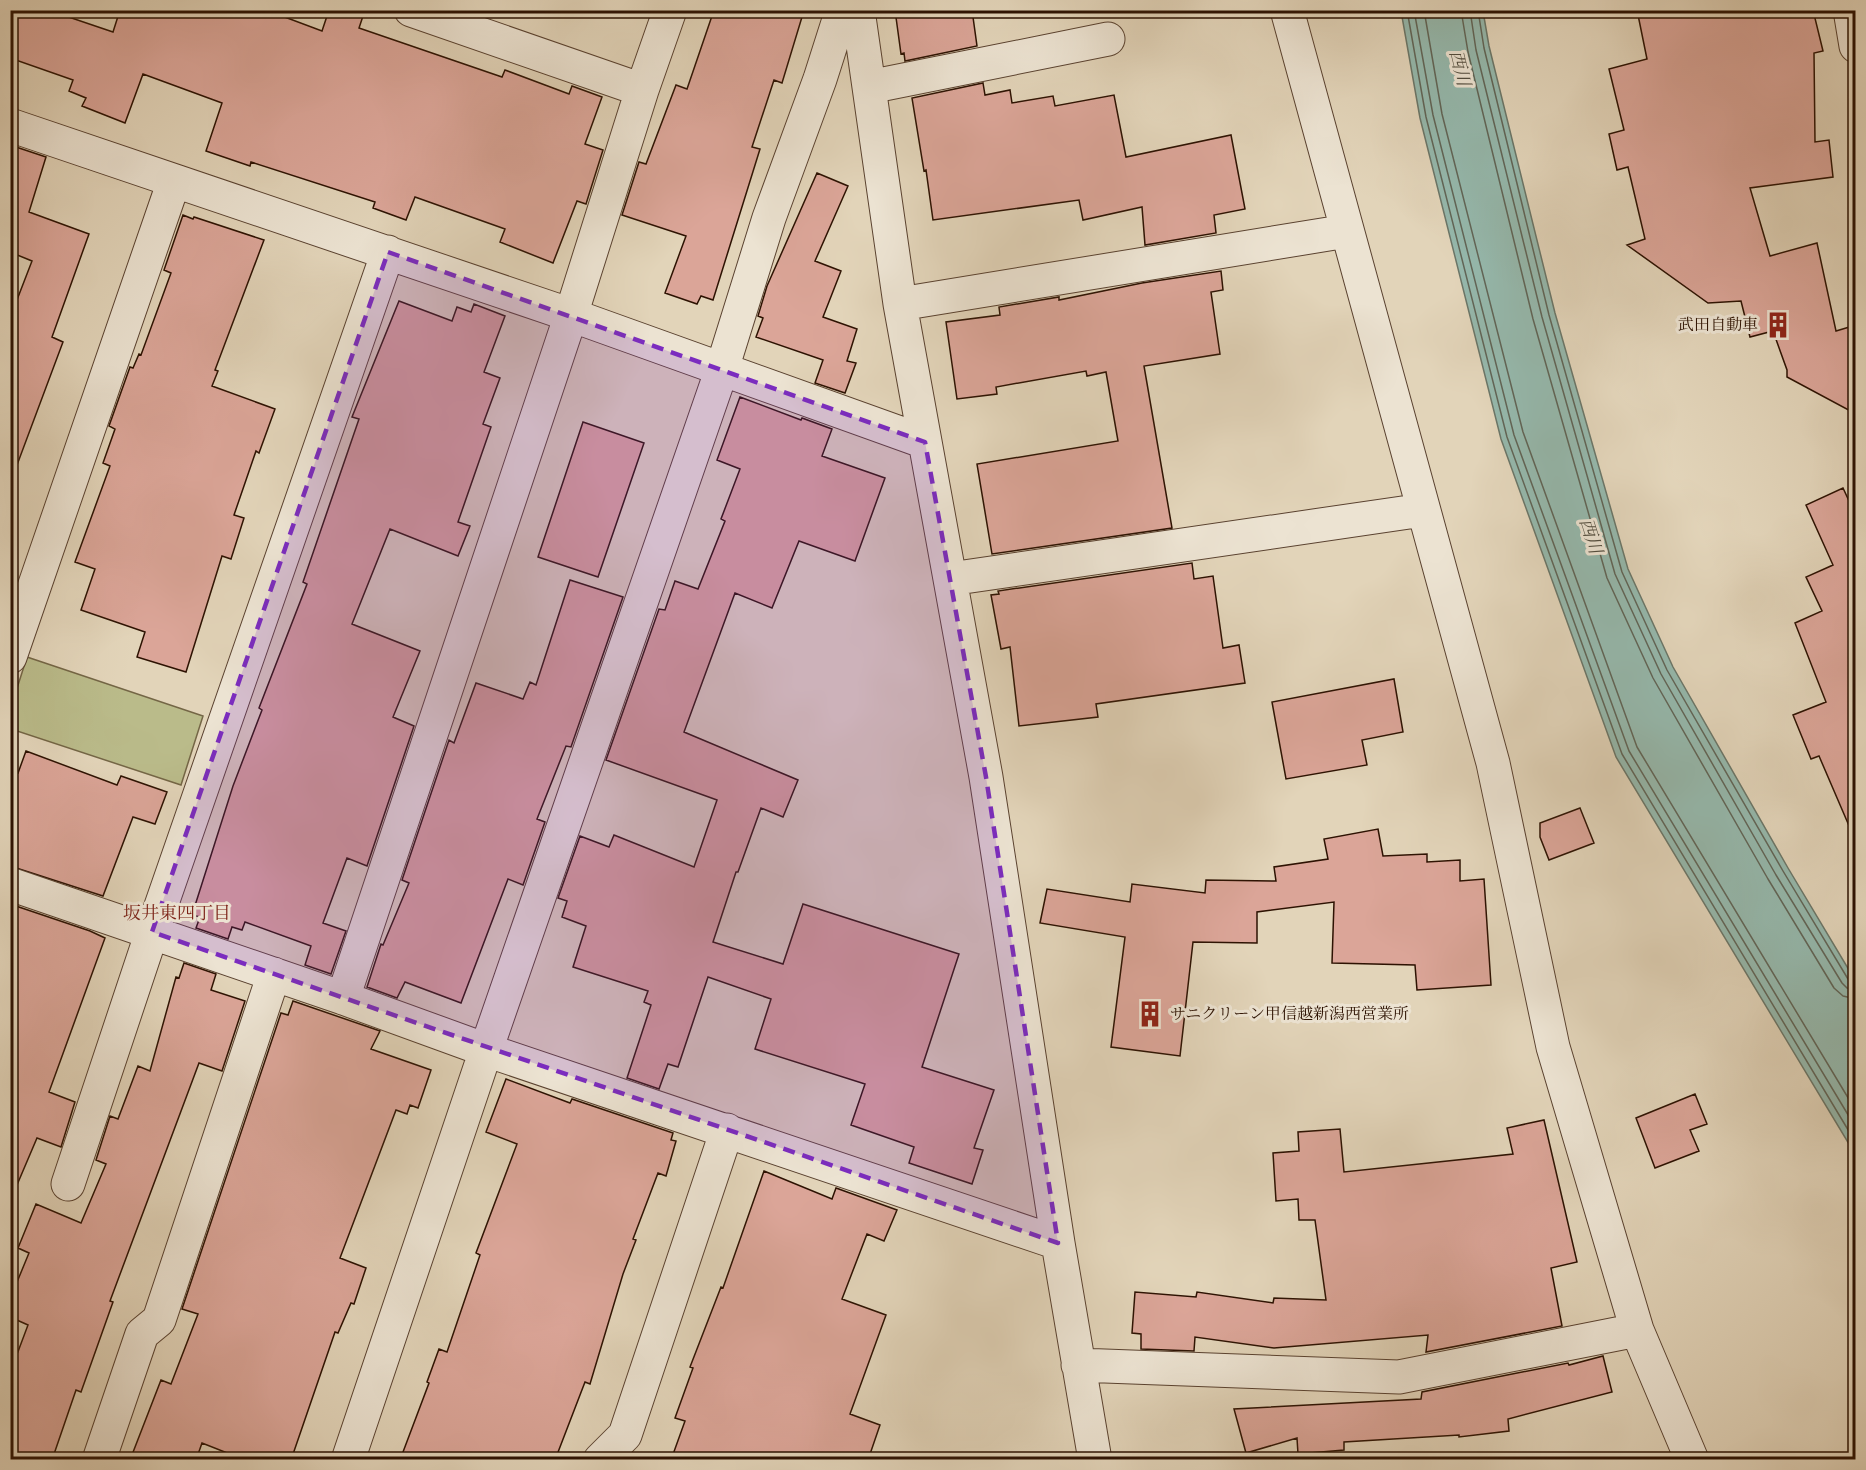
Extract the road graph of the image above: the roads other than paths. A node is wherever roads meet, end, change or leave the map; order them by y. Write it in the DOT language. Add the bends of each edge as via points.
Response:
graph roads {
  1 [pos="411,10"];
  2 [pos="670,10"];
  3 [pos="842,10"];
  4 [pos="858,10"];
  5 [pos="1287,10"];
  6 [pos="1850,10"];
  7 [pos="1108,39"];
  8 [pos="1856,46"];
  9 [pos="869,87"];
  10 [pos="642,90"];
  11 [pos="10,125"];
  12 [pos="174,181"];
  13 [pos="1347,231"];
  14 [pos="388,252"];
  15 [pos="900,304"];
  16 [pos="571,315"];
  17 [pos="722,369"];
  18 [pos="926,442"];
  19 [pos="1424,510"];
  20 [pos="950,579"];
  21 [pos="10,657"];
  22 [pos="10,884"];
  23 [pos="152,932"];
  24 [pos="274,974"];
  25 [pos="343,998"];
  26 [pos="486,1050"];
  27 [pos="727,1130"];
  28 [pos="68,1184"];
  29 [pos="1058,1244"];
  30 [pos="1637,1330"];
  31 [pos="1078,1365"];
  32 [pos="99,1460"];
  33 [pos="348,1460"];
  34 [pos="600,1460"];
  35 [pos="1095,1460"];
  36 [pos="1692,1460"];
  1 -- 10 [label="street"];
  2 -- 10 [label="street"];
  3 -- 17 [label="street" via="769,218"];
  4 -- 9 [label="street"];
  5 -- 13 [label="street"];
  6 -- 8 [label="street"];
  7 -- 9 [label="street"];
  9 -- 15 [label="street"];
  10 -- 16 [label="street"];
  11 -- 12 [label="street"];
  12 -- 14 [label="street"];
  12 -- 21 [label="street"];
  13 -- 15 [label="street"];
  13 -- 19 [label="street"];
  14 -- 16 [label="street"];
  14 -- 23 [label="street"];
  15 -- 18 [label="street"];
  16 -- 17 [label="street"];
  16 -- 25 [label="street"];
  17 -- 18 [label="street"];
  17 -- 26 [label="street"];
  18 -- 20 [label="street"];
  19 -- 20 [label="street"];
  19 -- 30 [label="street" via="1493,763 1554,1047"];
  20 -- 29 [label="street" via="986,777"];
  22 -- 23 [label="street"];
  23 -- 24 [label="street"];
  23 -- 28 [label="street"];
  24 -- 25 [label="street"];
  24 -- 32 [label="street" via="159,1320 142,1334"];
  25 -- 26 [label="street"];
  26 -- 27 [label="street"];
  26 -- 33 [label="street"];
  27 -- 29 [label="street"];
  27 -- 34 [label="street" via="625,1435"];
  29 -- 31 [label="street"];
  30 -- 31 [label="street" via="1399,1377"];
  30 -- 36 [label="street"];
  31 -- 35 [label="street"];
}
